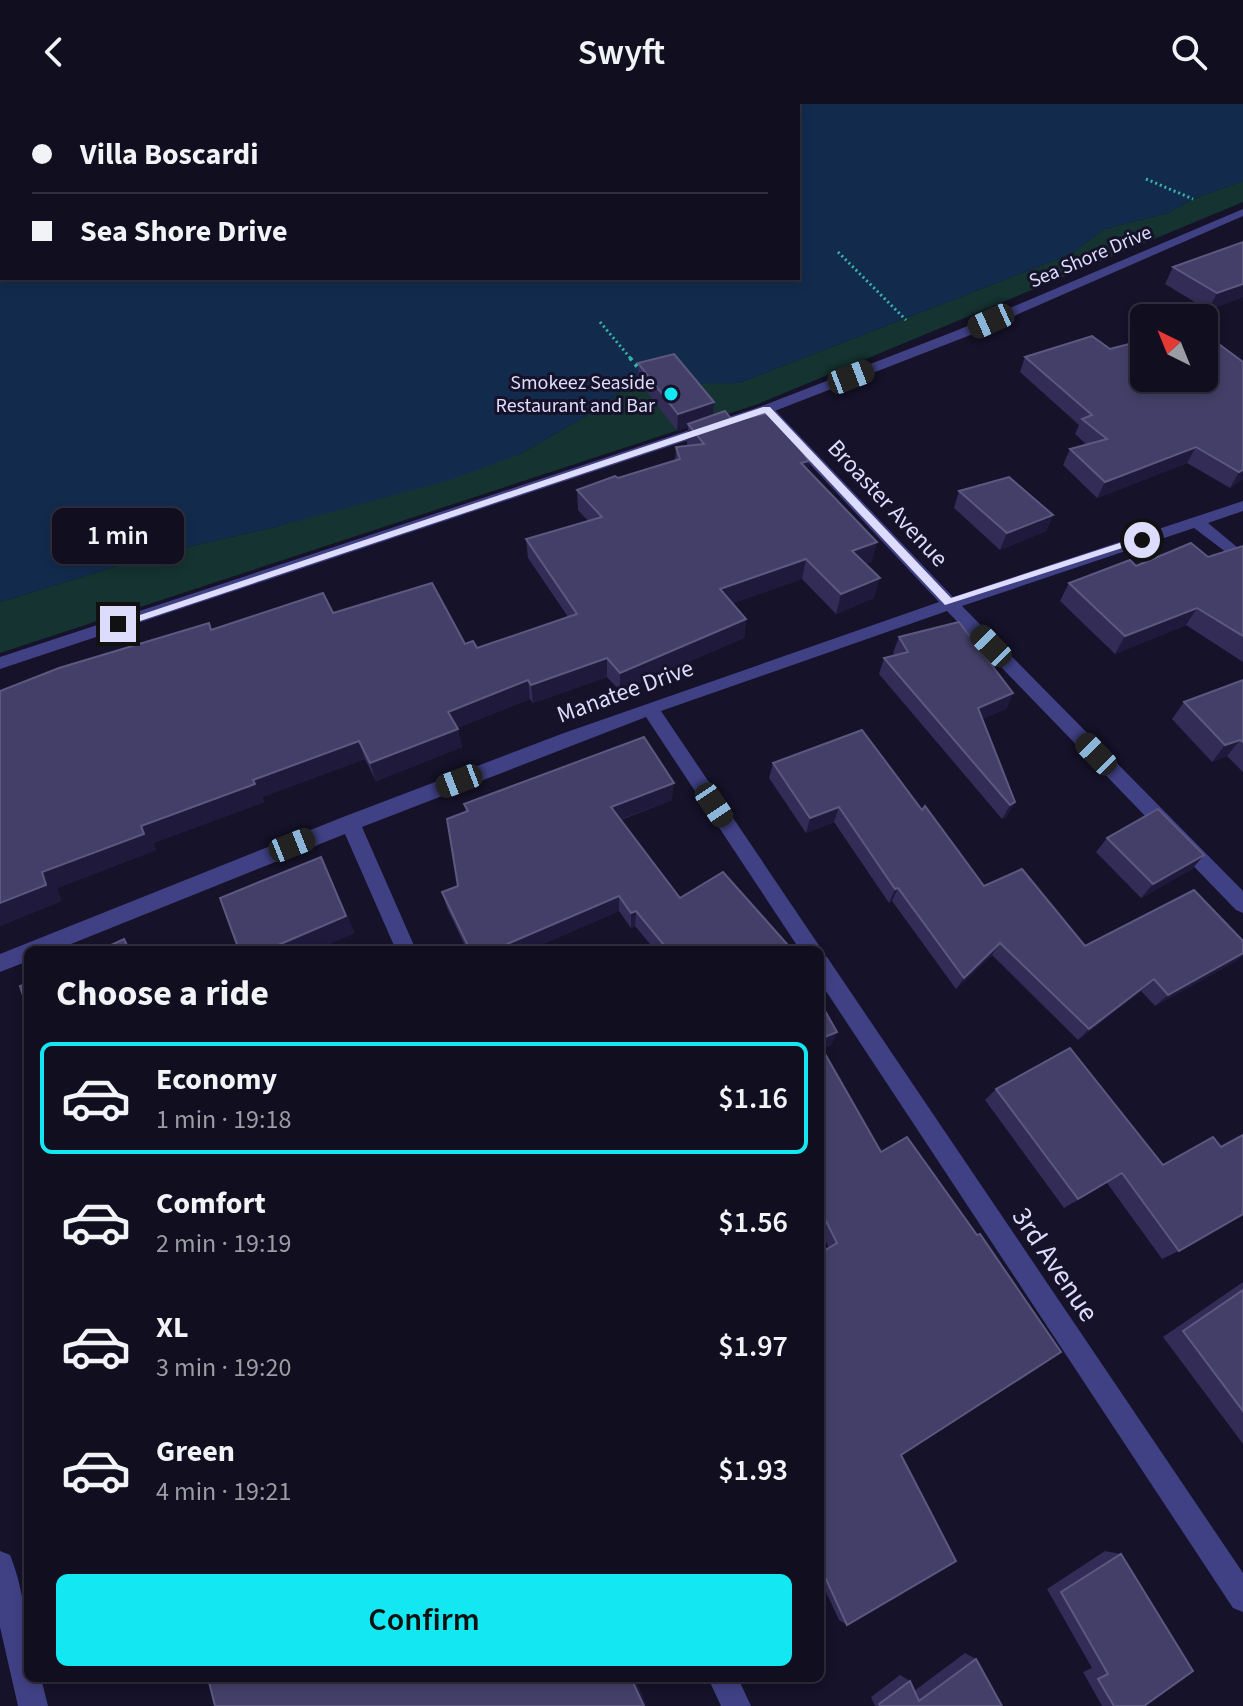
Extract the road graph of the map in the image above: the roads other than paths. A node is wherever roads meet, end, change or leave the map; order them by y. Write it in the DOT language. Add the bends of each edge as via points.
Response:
graph roads {
  1 [pos="1243,212"];
  2 [pos="767,409"];
  3 [pos="1243,506"];
  4 [pos="1197,522"];
  5 [pos="1243,560"];
  6 [pos="949,603"];
  7 [pos="0,663"];
  8 [pos="650,709"];
  9 [pos="350,822"];
  10 [pos="1243,904"];
  11 [pos="42,946"];
  12 [pos="404,946"];
  13 [pos="808,946"];
  14 [pos="24,953"];
  15 [pos="0,963"];
  16 [pos="824,970"];
  17 [pos="0,1565"];
  18 [pos="1243,1598"];
  19 [pos="24,1668"];
  20 [pos="27,1682"];
  21 [pos="725,1682"];
  22 [pos="33,1706"];
  23 [pos="736,1706"];
  1 -- 2 [label="street, Sea Shore Drive" via="963,333"];
  2 -- 6 [label="street, Broaster Avenue"];
  2 -- 7 [label="street, Sea Shore Drive"];
  3 -- 4 [label="street, Manatee Drive"];
  4 -- 5 [label="street"];
  4 -- 6 [label="street, Manatee Drive"];
  6 -- 8 [label="street, Manatee Drive"];
  6 -- 10 [label="street, Broaster Avenue"];
  8 -- 9 [label="street, Manatee Drive"];
  8 -- 13 [label="street"];
  9 -- 11 [label="street, Manatee Drive"];
  9 -- 12 [label="street"];
  14 -- 15 [label="street, Manatee Drive"];
  16 -- 18 [label="street, 3rd Avenue"];
  17 -- 19 [label="street"];
  20 -- 22 [label="street"];
  21 -- 23 [label="street"];
}
